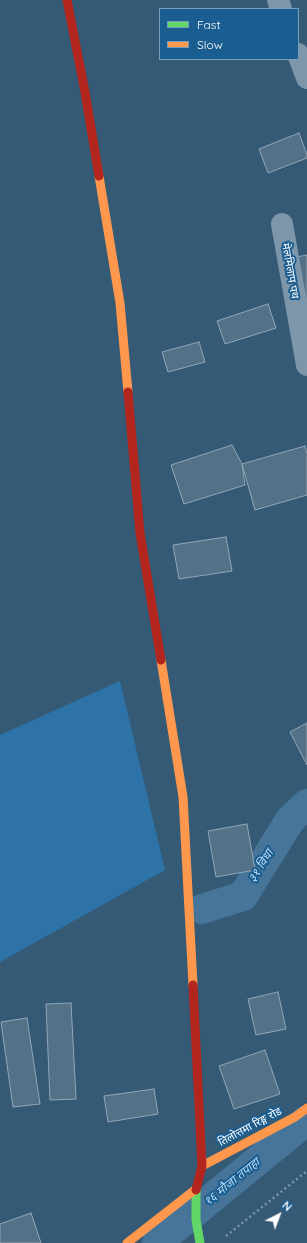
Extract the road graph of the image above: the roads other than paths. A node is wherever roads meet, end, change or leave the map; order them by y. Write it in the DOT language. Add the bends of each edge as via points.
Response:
graph roads {
  1 [pos="67,0"];
  2 [pos="299,57"];
  3 [pos="307,78"];
  4 [pos="282,224"];
  5 [pos="307,365"];
  6 [pos="307,1108"];
  7 [pos="202,1166"];
  8 [pos="196,1190"];
  9 [pos="128,1243"];
  10 [pos="200,1243"];
  1 -- 7 [label="street" via="120,303 140,533 183,797"];
  2 -- 3 [label="street"];
  4 -- 5 [label="street, मेलमिलाप पथ"];
  6 -- 7 [label="street, तिलोत्तमा रिङ्ग रोड" via="295,1117"];
  7 -- 8 [label="street"];
  8 -- 9 [label="street"];
  8 -- 10 [label="street" via="196,1220"];
}
